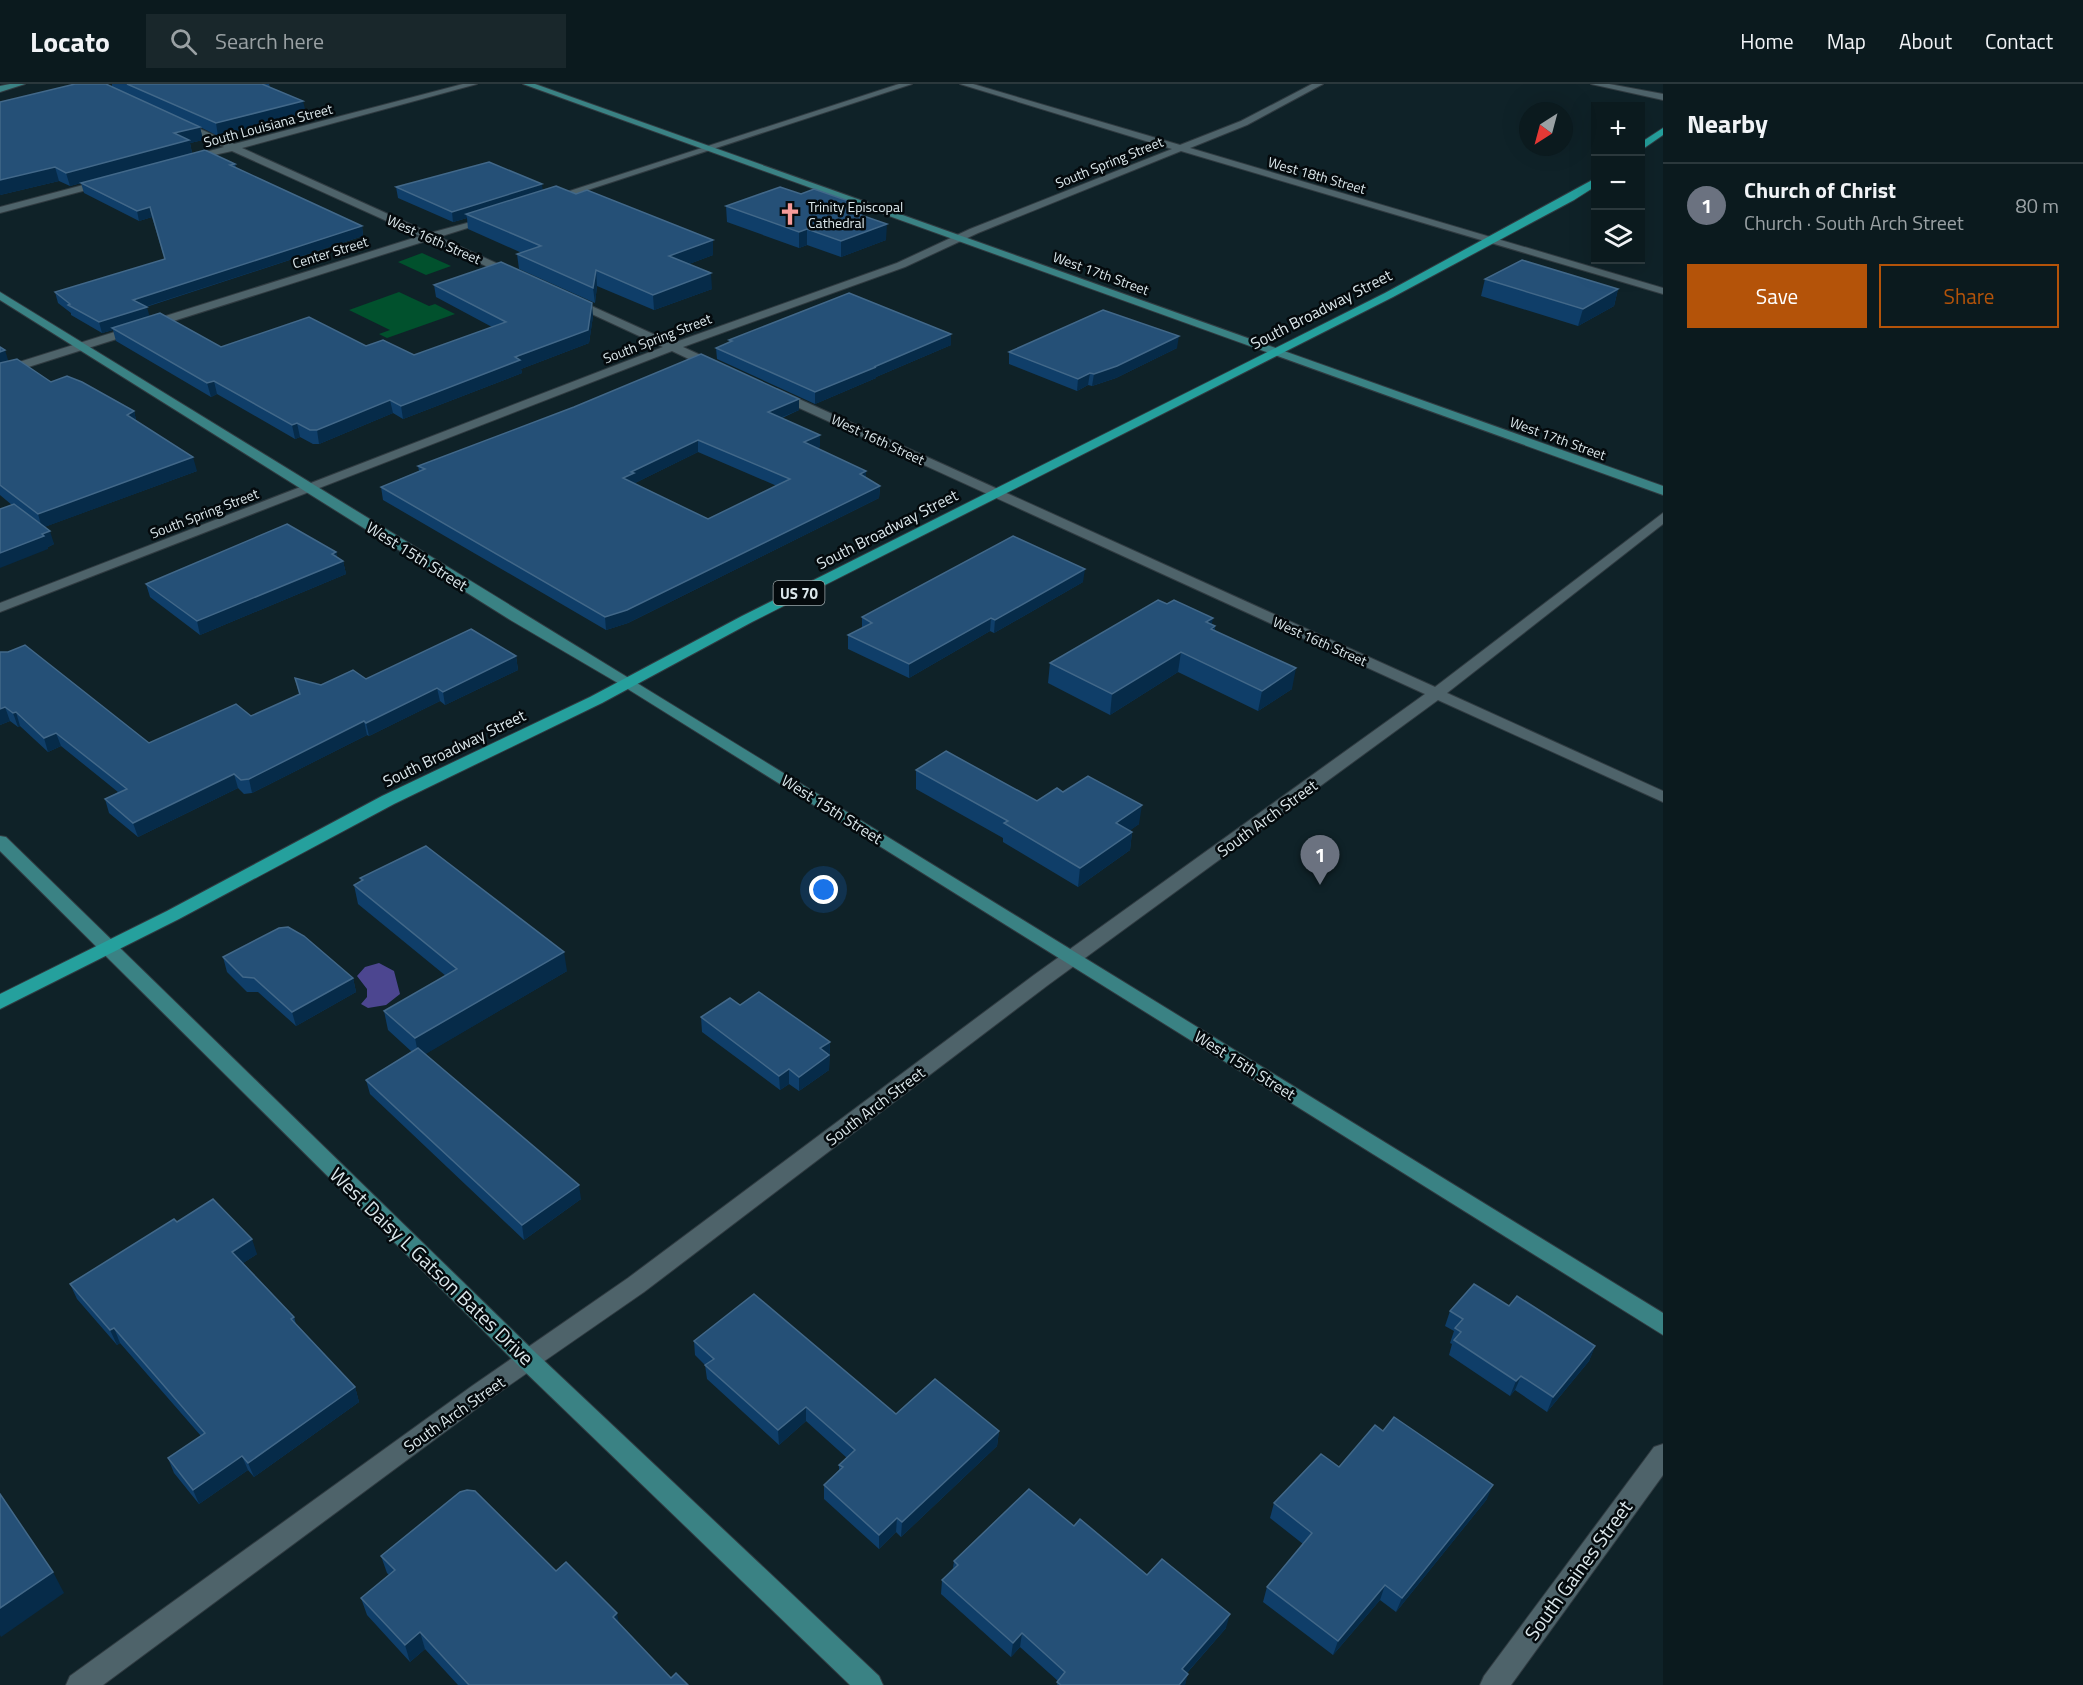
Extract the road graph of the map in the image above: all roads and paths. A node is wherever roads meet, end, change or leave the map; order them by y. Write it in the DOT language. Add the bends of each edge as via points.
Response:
graph roads {
  1 [pos="21,84"];
  2 [pos="473,84"];
  3 [pos="528,84"];
  4 [pos="908,84"];
  5 [pos="963,84"];
  6 [pos="1319,84"];
  7 [pos="1595,84"];
  8 [pos="0,89"];
  9 [pos="1663,97"];
  10 [pos="169,118"];
  11 [pos="1663,131"];
  12 [pos="1645,145"];
  13 [pos="234,148"];
  14 [pos="709,148"];
  15 [pos="1182,149"];
  16 [pos="182,162"];
  17 [pos="115,179"];
  18 [pos="1591,184"];
  19 [pos="540,202"];
  20 [pos="0,210"];
  21 [pos="496,216"];
  22 [pos="428,237"];
  23 [pos="958,238"];
  24 [pos="1493,240"];
  25 [pos="529,282"];
  26 [pos="1663,291"];
  27 [pos="0,295"];
  28 [pos="560,296"];
  29 [pos="82,346"];
  30 [pos="672,347"];
  31 [pos="1274,353"];
  32 [pos="0,372"];
  33 [pos="735,375"];
  34 [pos="766,388"];
  35 [pos="309,489"];
  36 [pos="1663,491"];
  37 [pos="996,494"];
  38 [pos="1663,517"];
  39 [pos="0,608"];
  40 [pos="629,683"];
  41 [pos="1435,693"];
  42 [pos="1663,797"];
  43 [pos="0,841"];
  44 [pos="110,947"];
  45 [pos="1073,958"];
  46 [pos="0,1002"];
  47 [pos="1663,1325"];
  48 [pos="529,1361"];
  49 [pos="1663,1455"];
  50 [pos="80,1685"];
  51 [pos="869,1685"];
  52 [pos="1494,1685"];
  1 -- 8 [label="street"];
  2 -- 13 [label="street, South Louisiana Street"];
  3 -- 14 [label="street, West 17th Street"];
  4 -- 14 [label="street"];
  5 -- 15 [label="street, West 18th Street"];
  6 -- 15 [label="street, South Spring Street" via="1244,123"];
  7 -- 9 [label="street"];
  10 -- 13 [label="street, West 16th Street"];
  11 -- 12 [label="main road"];
  13 -- 16 [label="street, South Louisiana Street"];
  13 -- 22 [label="street, West 16th Street"];
  14 -- 19 [label="street"];
  14 -- 23 [label="street, West 17th Street"];
  15 -- 23 [label="street, South Spring Street"];
  15 -- 24 [label="street, West 18th Street"];
  17 -- 20 [label="street"];
  18 -- 24 [label="main road, South Broadway Street / US 70"];
  21 -- 22 [label="street, Center Street"];
  22 -- 25 [label="street, West 16th Street"];
  22 -- 29 [label="street, Center Street"];
  23 -- 30 [label="street, South Spring Street" via="901,266"];
  23 -- 31 [label="street, West 17th Street"];
  24 -- 26 [label="street, West 18th Street"];
  24 -- 31 [label="main road, South Broadway Street / US 70"];
  27 -- 29 [label="street, West 15th Street"];
  28 -- 30 [label="street"];
  29 -- 32 [label="street, Center Street"];
  29 -- 35 [label="street, West 15th Street"];
  30 -- 33 [label="street"];
  30 -- 35 [label="street, South Spring Street"];
  31 -- 36 [label="street, West 17th Street"];
  31 -- 37 [label="main road, South Broadway Street / US 70"];
  34 -- 37 [label="street, West 16th Street"];
  35 -- 39 [label="street, South Spring Street"];
  35 -- 40 [label="street, West 15th Street"];
  37 -- 40 [label="main road, South Broadway Street / US 70"];
  37 -- 41 [label="street, West 16th Street"];
  38 -- 41 [label="street, South Arch Street"];
  40 -- 44 [label="main road, South Broadway Street / US 70" via="388,800"];
  40 -- 45 [label="street, West 15th Street"];
  41 -- 42 [label="street, West 16th Street"];
  41 -- 45 [label="street, South Arch Street"];
  43 -- 44 [label="street, West Daisy L Gatson Bates Drive"];
  44 -- 46 [label="main road, South Broadway Street / US 70"];
  44 -- 48 [label="street, West Daisy L Gatson Bates Drive"];
  45 -- 47 [label="street, West 15th Street"];
  45 -- 48 [label="street, South Arch Street"];
  48 -- 50 [label="street, South Arch Street"];
  48 -- 51 [label="street, West Daisy L Gatson Bates Drive"];
  49 -- 52 [label="street, South Gaines Street"];
}
